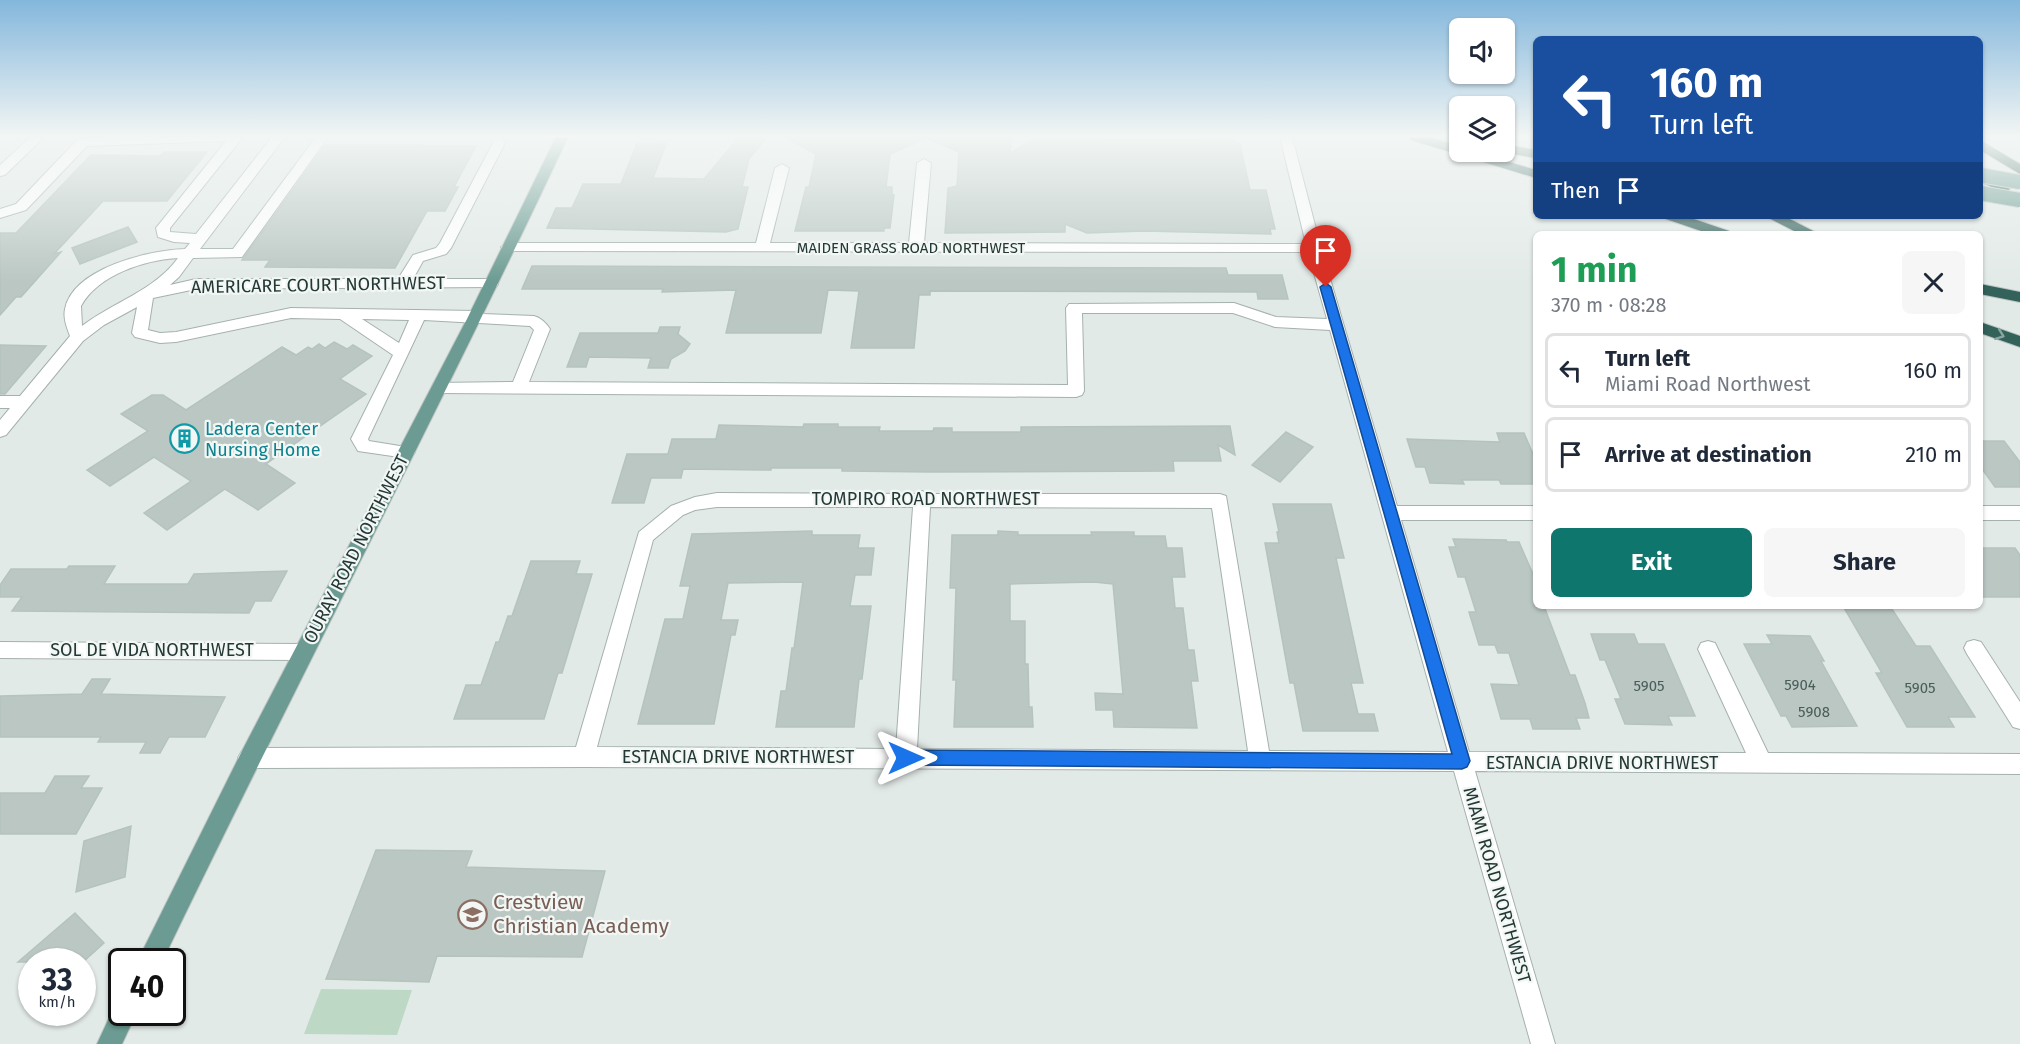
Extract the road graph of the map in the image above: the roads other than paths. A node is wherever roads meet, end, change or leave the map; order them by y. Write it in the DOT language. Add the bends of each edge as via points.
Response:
graph roads {
  1 [pos="44,186"];
  2 [pos="197,186"];
  3 [pos="241,186"];
  4 [pos="287,186"];
  5 [pos="477,186"];
  6 [pos="538,186"];
  7 [pos="778,186"];
  8 [pos="922,186"];
  9 [pos="1298,186"];
  10 [pos="1998,186"];
  11 [pos="1983,194"];
  12 [pos="2020,200"];
  13 [pos="0,214"];
  14 [pos="1680,219"];
  15 [pos="1779,219"];
  16 [pos="1715,231"];
  17 [pos="1805,231"];
  18 [pos="200,239"];
  19 [pos="508,247"];
  20 [pos="762,247"];
  21 [pos="916,248"];
  22 [pos="1314,248"];
  23 [pos="189,255"];
  24 [pos="329,284"];
  25 [pos="403,284"];
  26 [pos="491,284"];
  27 [pos="1983,290"];
  28 [pos="146,295"];
  29 [pos="2020,297"];
  30 [pos="310,314"];
  31 [pos="344,314"];
  32 [pos="419,315"];
  33 [pos="476,317"];
  34 [pos="1337,326"];
  35 [pos="1983,328"];
  36 [pos="78,337"];
  37 [pos="2020,342"];
  38 [pos="402,353"];
  39 [pos="440,387"];
  40 [pos="519,387"];
  41 [pos="0,402"];
  42 [pos="24,402"];
  43 [pos="0,430"];
  44 [pos="406,452"];
  45 [pos="922,498"];
  46 [pos="1392,513"];
  47 [pos="1533,513"];
  48 [pos="1983,513"];
  49 [pos="2020,513"];
  50 [pos="1974,648"];
  51 [pos="1708,649"];
  52 [pos="0,650"];
  53 [pos="303,651"];
  54 [pos="2020,720"];
  55 [pos="584,757"];
  56 [pos="249,758"];
  57 [pos="906,758"];
  58 [pos="1260,760"];
  59 [pos="1462,761"];
  60 [pos="1762,764"];
  61 [pos="2020,764"];
  62 [pos="157,948"];
  63 [pos="118,1026"];
  64 [pos="109,1044"];
  65 [pos="1543,1044"];
  1 -- 13 [label="street" via="21,207"];
  2 -- 18 [label="street" via="163,228 163,234"];
  3 -- 18 [label="street"];
  4 -- 23 [label="street" via="237,254"];
  5 -- 25 [label="street" via="446,245 441,251 418,258"];
  6 -- 19 [label="main road, OURAY ROAD NORTHWEST"];
  7 -- 20 [label="street"];
  8 -- 21 [label="street"];
  9 -- 22 [label="street, MIAMI ROAD NORTHWEST"];
  10 -- 12 [label="highway"];
  11 -- 12 [label="main road, bridge"];
  14 -- 16 [label="highway"];
  15 -- 17 [label="highway"];
  18 -- 23 [label="street"];
  19 -- 20 [label="street, MAIDEN GRASS ROAD NORTHWEST"];
  19 -- 26 [label="main road, OURAY ROAD NORTHWEST"];
  20 -- 21 [label="street, MAIDEN GRASS ROAD NORTHWEST"];
  21 -- 22 [label="street, MAIDEN GRASS ROAD NORTHWEST"];
  22 -- 34 [label="street, MIAMI ROAD NORTHWEST"];
  23 -- 28 [label="street" via="174,274"];
  23 -- 36 [label="street" via="163,255 142,261 116,269 93,283 74,306 72,320"];
  24 -- 25 [label="street, AMERICARE COURT NORTHWEST"];
  24 -- 28 [label="street, AMERICARE COURT NORTHWEST" via="196,284"];
  24 -- 30 [label="street"];
  25 -- 26 [label="street, AMERICARE COURT NORTHWEST"];
  26 -- 33 [label="main road, OURAY ROAD NORTHWEST"];
  27 -- 29 [label="highway"];
  28 -- 30 [label="street" via="140,333 160,338 291,313"];
  28 -- 36 [label="street"];
  30 -- 31 [label="street"];
  31 -- 32 [label="street"];
  31 -- 38 [label="street"];
  32 -- 33 [label="street"];
  32 -- 38 [label="street"];
  33 -- 39 [label="main road, OURAY ROAD NORTHWEST"];
  33 -- 40 [label="street" via="534,321 542,329"];
  34 -- 40 [label="street" via="1275,322 1234,308 1074,308 1076,391"];
  34 -- 46 [label="street, MIAMI ROAD NORTHWEST"];
  35 -- 37 [label="highway, one-way"];
  36 -- 42 [label="street"];
  38 -- 44 [label="street" via="359,439 364,447"];
  39 -- 40 [label="street"];
  39 -- 44 [label="main road, OURAY ROAD NORTHWEST"];
  41 -- 42 [label="street"];
  42 -- 43 [label="street"];
  44 -- 53 [label="main road, OURAY ROAD NORTHWEST"];
  45 -- 55 [label="street, TOMPIRO ROAD NORTHWEST" via="699,502 677,509 661,520 645,537"];
  45 -- 57 [label="street"];
  45 -- 58 [label="street, TOMPIRO ROAD NORTHWEST" via="1220,501"];
  46 -- 47 [label="street"];
  46 -- 59 [label="street, MIAMI ROAD NORTHWEST"];
  48 -- 49 [label="street"];
  50 -- 54 [label="street"];
  51 -- 60 [label="street"];
  52 -- 53 [label="street, SOL DE VIDA NORTHWEST"];
  53 -- 56 [label="main road, OURAY ROAD NORTHWEST"];
  55 -- 56 [label="street, ESTANCIA DRIVE NORTHWEST"];
  55 -- 57 [label="street, ESTANCIA DRIVE NORTHWEST"];
  56 -- 62 [label="main road, OURAY ROAD NORTHWEST"];
  57 -- 58 [label="street, ESTANCIA DRIVE NORTHWEST"];
  58 -- 59 [label="street, ESTANCIA DRIVE NORTHWEST"];
  59 -- 60 [label="street, ESTANCIA DRIVE NORTHWEST"];
  59 -- 65 [label="street, MIAMI ROAD NORTHWEST"];
  60 -- 61 [label="street, ESTANCIA DRIVE NORTHWEST"];
  63 -- 64 [label="main road"];
}
